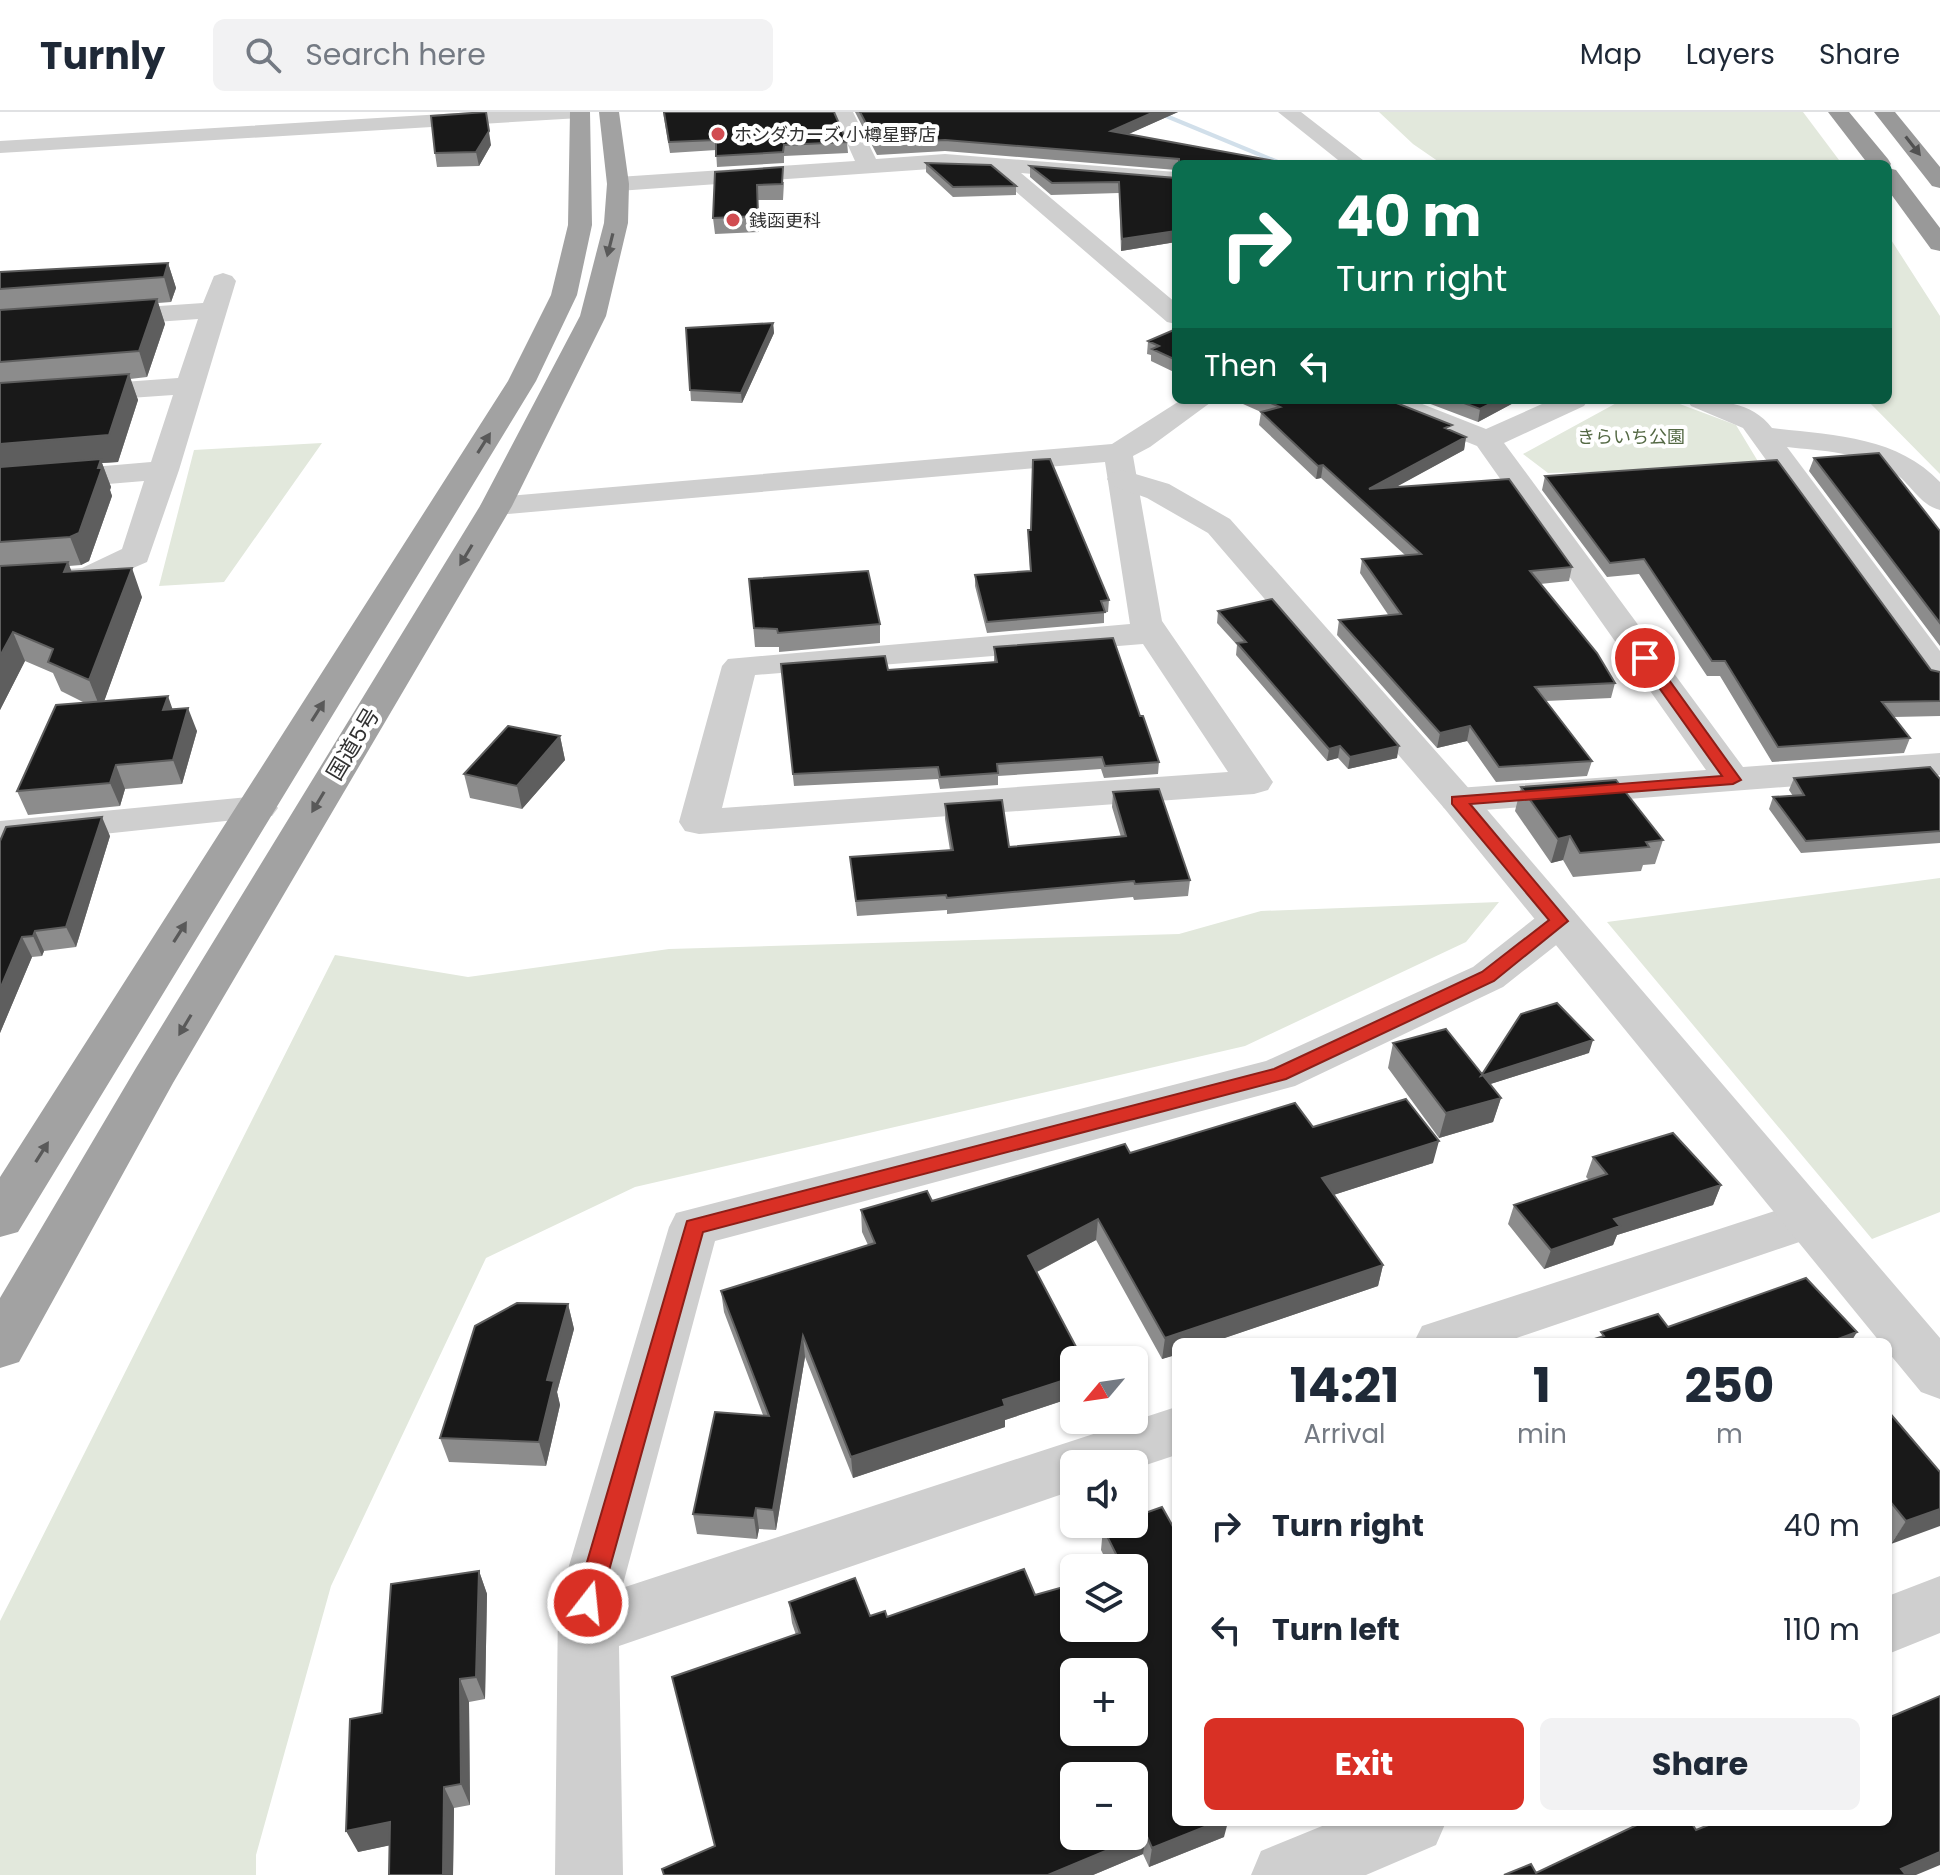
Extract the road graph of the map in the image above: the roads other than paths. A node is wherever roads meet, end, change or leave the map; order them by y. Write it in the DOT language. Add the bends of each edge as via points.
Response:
graph roads {
  1 [pos="580,112"];
  2 [pos="609,112"];
  3 [pos="843,112"];
  4 [pos="1288,112"];
  5 [pos="1838,112"];
  6 [pos="1884,112"];
  7 [pos="0,147"];
  8 [pos="1352,160"];
  9 [pos="1877,160"];
  10 [pos="998,164"];
  11 [pos="869,167"];
  12 [pos="1172,179"];
  13 [pos="1892,180"];
  14 [pos="1940,181"];
  15 [pos="618,184"];
  16 [pos="1940,244"];
  17 [pos="1172,313"];
  18 [pos="0,325"];
  19 [pos="191,385"];
  20 [pos="0,399"];
  21 [pos="1194,404"];
  22 [pos="1397,404"];
  23 [pos="1565,404"];
  24 [pos="1710,404"];
  25 [pos="1766,436"];
  26 [pos="1487,440"];
  27 [pos="1120,466"];
  28 [pos="164,470"];
  29 [pos="0,484"];
  30 [pos="1940,501"];
  31 [pos="496,506"];
  32 [pos="0,584"];
  33 [pos="1152,633"];
  34 [pos="1940,675"];
  35 [pos="1940,764"];
  36 [pos="1733,780"];
  37 [pos="1458,800"];
  38 [pos="258,808"];
  39 [pos="0,833"];
  40 [pos="1559,921"];
  41 [pos="0,1218"];
  42 [pos="1808,1219"];
  43 [pos="1453,1338"];
  44 [pos="0,1346"];
  45 [pos="1940,1376"];
  46 [pos="1172,1432"];
  47 [pos="1120,1450"];
  48 [pos="1060,1470"];
  49 [pos="1940,1604"];
  50 [pos="1892,1623"];
  51 [pos="588,1628"];
  52 [pos="1403,1826"];
  53 [pos="589,1875"];
  54 [pos="1285,1875"];
  1 -- 7 [label="street"];
  38 -- 1 [label="highway, one-way" via="522,381 564,295 580,225"];
  2 -- 15 [label="highway, 国道5号"];
  3 -- 11 [label="street"];
  4 -- 8 [label="street"];
  5 -- 9 [label="highway"];
  6 -- 14 [label="highway, one-way"];
  10 -- 11 [label="street" via="945,161"];
  10 -- 12 [label="street"];
  10 -- 17 [label="street"];
  11 -- 15 [label="street"];
  13 -- 16 [label="highway"];
  15 -- 31 [label="highway, 国道5号, one-way" via="616,223 593,316"];
  18 -- 19 [label="street" via="219,296"];
  19 -- 20 [label="street"];
  19 -- 28 [label="street"];
  21 -- 27 [label="street" via="1140,441"];
  22 -- 26 [label="street"];
  23 -- 26 [label="street"];
  24 -- 25 [label="street" via="1753,422"];
  25 -- 30 [label="street" via="1847,447 1898,462"];
  25 -- 34 [label="street"];
  26 -- 36 [label="street"];
  27 -- 31 [label="street"];
  27 -- 33 [label="street" via="1145,621"];
  27 -- 37 [label="street" via="1219,526"];
  28 -- 29 [label="street"];
  28 -- 32 [label="street" via="136,555 89,577"];
  31 -- 44 [label="highway, 国道5号, one-way" via="152,1080"];
  33 -- 33 [label="street" via="1254,782 699,822 740,666"];
  35 -- 36 [label="street"];
  36 -- 37 [label="street"];
  37 -- 40 [label="street"];
  38 -- 39 [label="street"];
  41 -- 38 [label="highway, one-way"];
  40 -- 42 [label="street"];
  40 -- 51 [label="street" via="1488,977 1279,1074 694,1227 588,1603"];
  42 -- 43 [label="street"];
  42 -- 45 [label="street"];
  46 -- 47 [label="street"];
  48 -- 51 [label="street"];
  49 -- 50 [label="street"];
  51 -- 53 [label="street"];
  52 -- 54 [label="street"];
}
